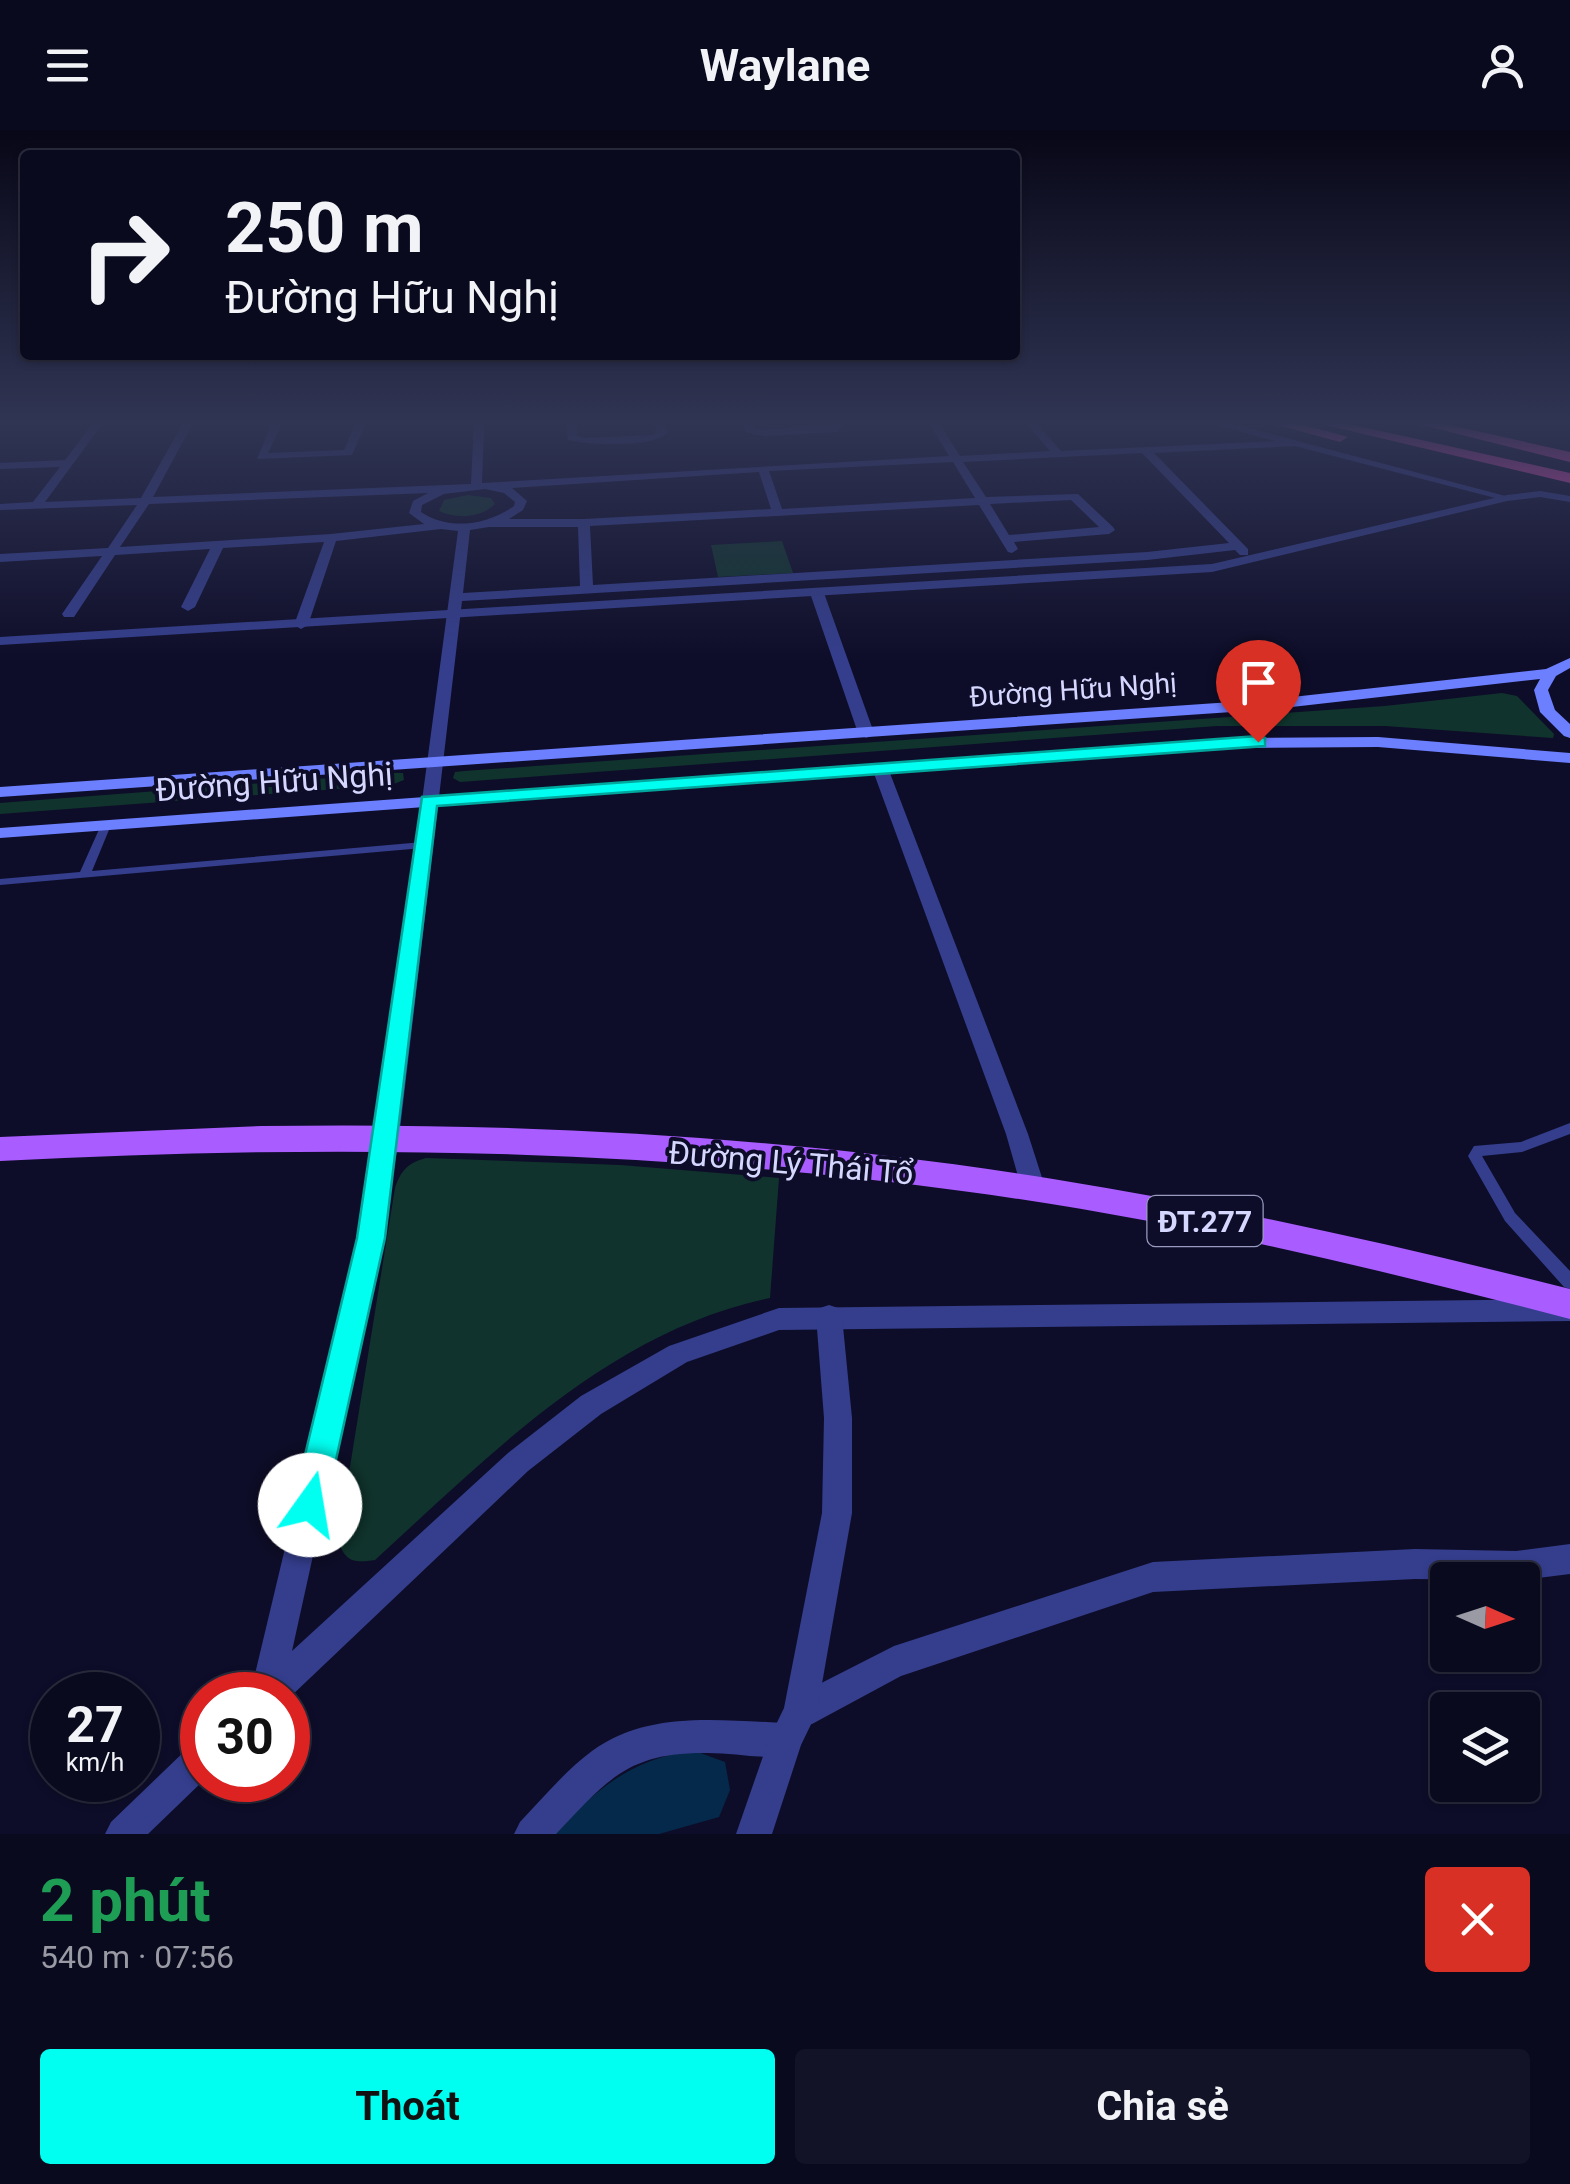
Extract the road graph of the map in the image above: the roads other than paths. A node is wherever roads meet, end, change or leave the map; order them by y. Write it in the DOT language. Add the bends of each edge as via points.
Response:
graph roads {
  1 [pos="982,502"];
  2 [pos="39,503"];
  3 [pos="91,503"];
  4 [pos="144,503"];
  5 [pos="419,503"];
  6 [pos="520,503"];
  7 [pos="775,503"];
  8 [pos="972,503"];
  9 [pos="1081,503"];
  10 [pos="1196,503"];
  11 [pos="1488,503"];
  12 [pos="37,505"];
  13 [pos="0,507"];
  14 [pos="778,513"];
  15 [pos="584,523"];
  16 [pos="465,525"];
  17 [pos="331,538"];
  18 [pos="1006,539"];
  19 [pos="218,546"];
  20 [pos="1238,546"];
  21 [pos="110,552"];
  22 [pos="0,558"];
  23 [pos="1253,560"];
  24 [pos="1022,564"];
  25 [pos="1032,579"];
  26 [pos="587,589"];
  27 [pos="816,593"];
  28 [pos="456,605"];
  29 [pos="188,607"];
  30 [pos="68,614"];
  31 [pos="301,625"];
  32 [pos="0,641"];
  33 [pos="1570,662"];
  34 [pos="1550,673"];
  35 [pos="866,733"];
  36 [pos="1570,733"];
  37 [pos="1570,758"];
  38 [pos="434,759"];
  39 [pos="880,768"];
  40 [pos="0,792"];
  41 [pos="428,801"];
  42 [pos="106,825"];
  43 [pos="0,833"];
  44 [pos="423,845"];
  45 [pos="84,875"];
  46 [pos="0,882"];
  47 [pos="1570,1128"];
  48 [pos="388,1138"];
  49 [pos="0,1148"];
  50 [pos="1034,1190"];
  51 [pos="1570,1282"];
  52 [pos="1570,1307"];
  53 [pos="828,1316"];
  54 [pos="1569,1560"];
  55 [pos="272,1672"];
  56 [pos="292,1672"];
  57 [pos="793,1726"];
  58 [pos="180,1779"];
  59 [pos="123,1834"];
  60 [pos="532,1834"];
  61 [pos="754,1834"];
  1 -- 18 [label="street"];
  2 -- 12 [label="street"];
  3 -- 12 [label="street"];
  4 -- 21 [label="street"];
  5 -- 16 [label="street" via="414,510 422,520"];
  6 -- 16 [label="street" via="514,512"];
  7 -- 14 [label="street"];
  8 -- 14 [label="street"];
  9 -- 18 [label="street" via="1110,530"];
  10 -- 20 [label="street"];
  11 -- 23 [label="street"];
  12 -- 13 [label="street"];
  14 -- 15 [label="street"];
  15 -- 16 [label="street"];
  15 -- 26 [label="street"];
  16 -- 17 [label="street"];
  16 -- 28 [label="street"];
  17 -- 19 [label="street"];
  17 -- 31 [label="street"];
  18 -- 24 [label="street"];
  19 -- 21 [label="street"];
  19 -- 29 [label="street"];
  20 -- 23 [label="street"];
  20 -- 24 [label="street"];
  21 -- 22 [label="street"];
  21 -- 30 [label="street"];
  23 -- 25 [label="street"];
  24 -- 25 [label="street"];
  24 -- 26 [label="street"];
  25 -- 27 [label="street"];
  26 -- 28 [label="street"];
  27 -- 28 [label="street"];
  27 -- 35 [label="street"];
  28 -- 31 [label="street"];
  28 -- 38 [label="street"];
  31 -- 32 [label="street"];
  33 -- 34 [label="main road"];
  34 -- 35 [label="main road, Đường Hữu Nghị" via="1356,698"];
  34 -- 36 [label="main road" via="1543,701"];
  35 -- 38 [label="main road, Đường Hữu Nghị"];
  37 -- 39 [label="main road, Đường Hữu Nghị" via="1286,741"];
  38 -- 40 [label="main road, Đường Hữu Nghị"];
  38 -- 41 [label="street"];
  39 -- 41 [label="main road, Đường Hữu Nghị"];
  39 -- 50 [label="street"];
  41 -- 42 [label="main road, Đường Hữu Nghị"];
  41 -- 44 [label="street"];
  42 -- 43 [label="main road, Đường Hữu Nghị"];
  42 -- 45 [label="lane"];
  44 -- 45 [label="lane"];
  44 -- 48 [label="street"];
  45 -- 46 [label="lane"];
  47 -- 51 [label="lane" via="1536,1144 1479,1150 1475,1156 1510,1217"];
  48 -- 49 [label="main road, Đường Lý Thái Tổ / ĐT.277"];
  48 -- 50 [label="main road, Đường Lý Thái Tổ / ĐT.277" via="735,1156"];
  48 -- 55 [label="street"];
  50 -- 52 [label="main road, Đường Lý Thái Tổ / ĐT.277" via="1406,1263"];
  52 -- 53 [label="street"];
  53 -- 56 [label="street" via="780,1319 729,1334 678,1354 591,1405 495,1482"];
  53 -- 57 [label="street" via="838,1513"];
  54 -- 57 [label="street" via="1153,1578 894,1662"];
  57 -- 60 [label="street" via="634,1744 604,1760"];
  57 -- 61 [label="street"];
  58 -- 59 [label="street"];
}
